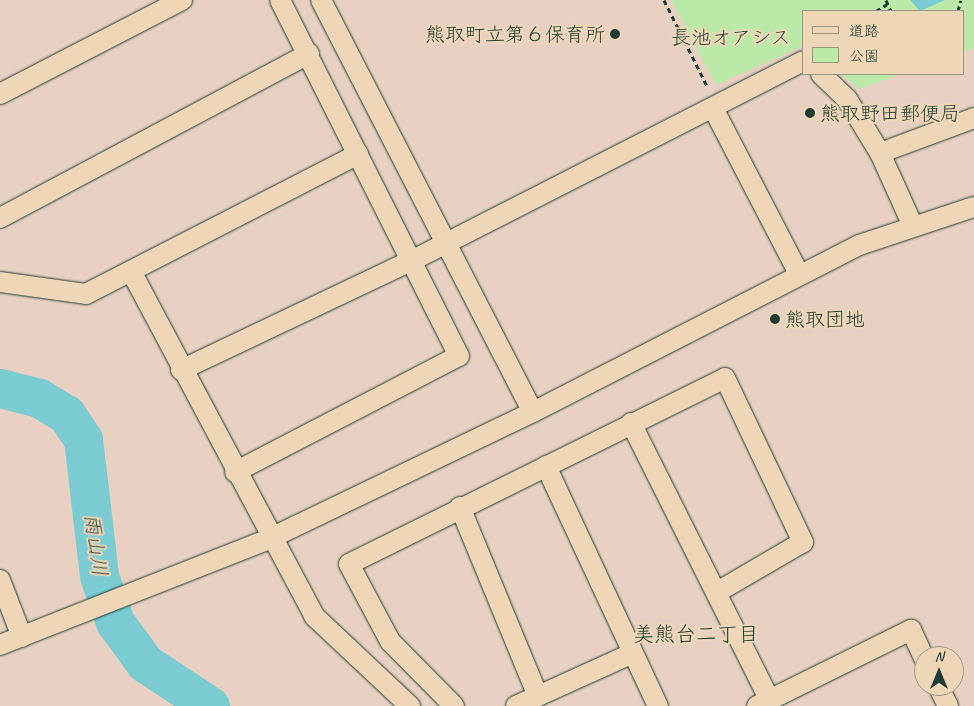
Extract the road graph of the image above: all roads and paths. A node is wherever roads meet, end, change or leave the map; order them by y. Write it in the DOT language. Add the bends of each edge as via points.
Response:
graph roads {
  1 [pos="182,0"];
  2 [pos="280,0"];
  3 [pos="321,0"];
  4 [pos="664,0"];
  5 [pos="887,2"];
  6 [pos="877,10"];
  7 [pos="309,54"];
  8 [pos="802,62"];
  9 [pos="822,75"];
  10 [pos="0,94"];
  11 [pos="713,108"];
  12 [pos="974,118"];
  13 [pos="880,153"];
  14 [pos="358,154"];
  15 [pos="974,207"];
  16 [pos="0,218"];
  17 [pos="912,224"];
  18 [pos="445,242"];
  19 [pos="411,261"];
  20 [pos="132,273"];
  21 [pos="799,274"];
  22 [pos="0,282"];
  23 [pos="180,370"];
  24 [pos="533,412"];
  25 [pos="631,423"];
  26 [pos="546,466"];
  27 [pos="235,472"];
  28 [pos="460,507"];
  29 [pos="271,538"];
  30 [pos="0,580"];
  31 [pos="719,591"];
  32 [pos="22,636"];
  33 [pos="0,645"];
  34 [pos="918,646"];
  35 [pos="632,653"];
  36 [pos="538,696"];
  37 [pos="763,703"];
  38 [pos="410,706"];
  39 [pos="454,706"];
  40 [pos="516,706"];
  41 [pos="658,706"];
  1 -- 10 [label="street"];
  2 -- 7 [label="street"];
  3 -- 18 [label="street"];
  4 -- 11 [label="path" via="708,89"];
  5 -- 6 [label="path"];
  7 -- 14 [label="street"];
  7 -- 16 [label="street"];
  8 -- 11 [label="street"];
  9 -- 13 [label="street" via="847,99"];
  11 -- 18 [label="street"];
  11 -- 21 [label="street"];
  12 -- 13 [label="street"];
  13 -- 17 [label="street"];
  14 -- 19 [label="street"];
  14 -- 20 [label="street"];
  15 -- 17 [label="street"];
  17 -- 21 [label="street"];
  18 -- 19 [label="street"];
  18 -- 24 [label="street"];
  19 -- 23 [label="street"];
  19 -- 27 [label="street" via="459,356"];
  20 -- 22 [label="street" via="86,294"];
  20 -- 23 [label="street"];
  21 -- 24 [label="street"];
  23 -- 27 [label="street"];
  24 -- 29 [label="street"];
  25 -- 26 [label="street"];
  25 -- 31 [label="street"];
  25 -- 31 [label="street" via="725,378 803,542"];
  26 -- 28 [label="street"];
  26 -- 35 [label="street"];
  27 -- 29 [label="street"];
  28 -- 36 [label="street"];
  28 -- 39 [label="street" via="349,564 390,641"];
  29 -- 32 [label="street"];
  29 -- 38 [label="street" via="314,616"];
  30 -- 32 [label="street"];
  31 -- 37 [label="street"];
  32 -- 33 [label="street"];
  34 -- 37 [label="street" via="911,630"];
  35 -- 36 [label="street"];
  35 -- 41 [label="street"];
  36 -- 40 [label="street"];
}
